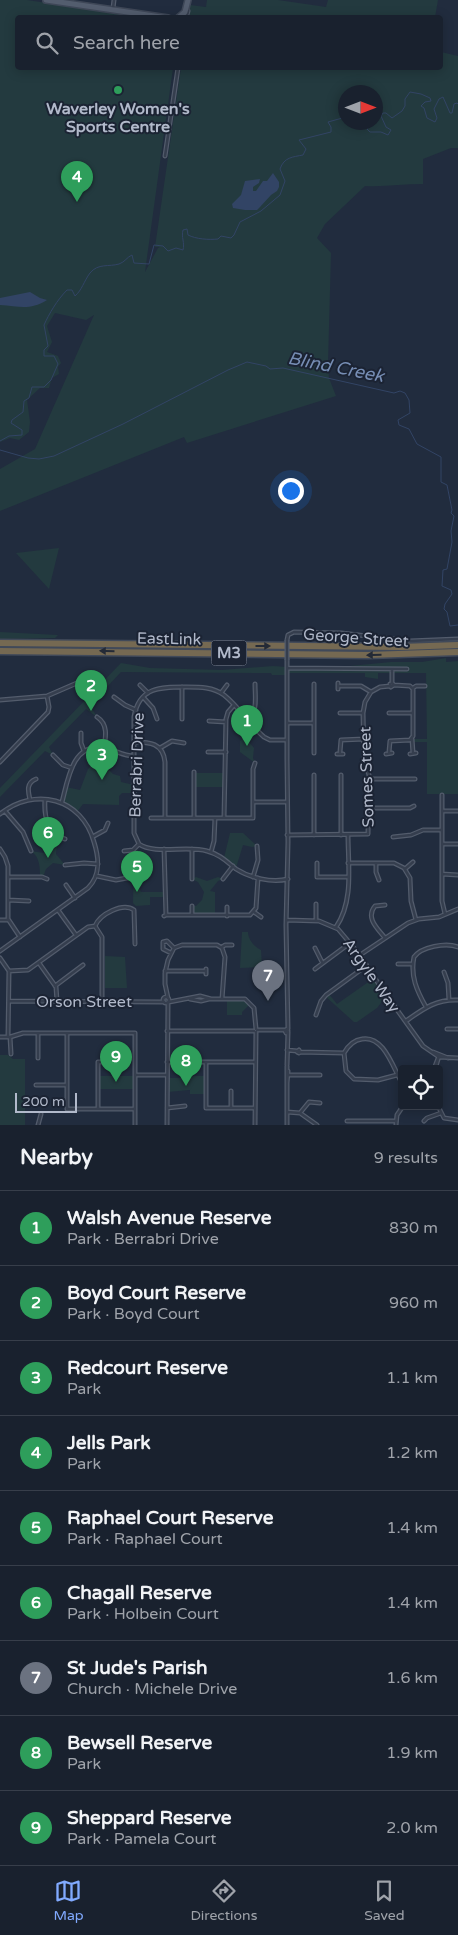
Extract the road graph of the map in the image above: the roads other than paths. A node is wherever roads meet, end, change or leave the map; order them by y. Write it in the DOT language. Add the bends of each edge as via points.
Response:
graph roads {
  1 [pos="46,0"];
  2 [pos="114,0"];
  3 [pos="188,2"];
  4 [pos="113,9"];
  5 [pos="150,15"];
  6 [pos="184,15"];
  7 [pos="178,70"];
  8 [pos="165,156"];
  9 [pos="458,639"];
  10 [pos="1,643"];
  11 [pos="458,645"];
  12 [pos="0,651"];
  13 [pos="458,652"];
  14 [pos="287,668"];
  15 [pos="392,669"];
  16 [pos="407,669"];
  17 [pos="77,683"];
  18 [pos="255,684"];
  19 [pos="314,684"];
  20 [pos="140,685"];
  21 [pos="228,685"];
  22 [pos="392,685"];
  23 [pos="339,686"];
  24 [pos="425,686"];
  25 [pos="182,687"];
  26 [pos="413,688"];
  27 [pos="371,692"];
  28 [pos="148,693"];
  29 [pos="221,693"];
  30 [pos="47,696"];
  31 [pos="114,697"];
  32 [pos="143,698"];
  33 [pos="0,700"];
  34 [pos="234,705"];
  35 [pos="136,710"];
  36 [pos="339,712"];
  37 [pos="363,713"];
  38 [pos="388,713"];
  39 [pos="413,713"];
  40 [pos="96,717"];
  41 [pos="157,719"];
  42 [pos="182,719"];
  43 [pos="248,720"];
  44 [pos="209,721"];
  45 [pos="226,722"];
  46 [pos="287,723"];
  47 [pos="314,723"];
  48 [pos="80,733"];
  49 [pos="364,739"];
  50 [pos="412,739"];
  51 [pos="286,740"];
  52 [pos="134,742"];
  53 [pos="184,743"];
  54 [pos="104,748"];
  55 [pos="160,748"];
  56 [pos="84,751"];
  57 [pos="208,752"];
  58 [pos="226,752"];
  59 [pos="314,753"];
  60 [pos="340,753"];
  61 [pos="389,753"];
  62 [pos="413,753"];
  63 [pos="53,755"];
  64 [pos="134,756"];
  65 [pos="0,762"];
  66 [pos="255,763"];
  67 [pos="72,768"];
  68 [pos="194,772"];
  69 [pos="314,775"];
  70 [pos="341,775"];
  71 [pos="369,778"];
  72 [pos="415,778"];
  73 [pos="36,779"];
  74 [pos="442,794"];
  75 [pos="30,800"];
  76 [pos="45,800"];
  77 [pos="62,802"];
  78 [pos="253,802"];
  79 [pos="287,802"];
  80 [pos="414,806"];
  81 [pos="369,808"];
  82 [pos="4,811"];
  83 [pos="442,811"];
  84 [pos="458,811"];
  85 [pos="0,814"];
  86 [pos="194,817"];
  87 [pos="151,818"];
  88 [pos="164,818"];
  89 [pos="215,818"];
  90 [pos="224,818"];
  91 [pos="108,823"];
  92 [pos="442,830"];
  93 [pos="287,835"];
  94 [pos="314,835"];
  95 [pos="341,835"];
  96 [pos="348,835"];
  97 [pos="94,836"];
  98 [pos="393,837"];
  99 [pos="66,839"];
  100 [pos="139,844"];
  101 [pos="442,844"];
  102 [pos="458,844"];
  103 [pos="257,846"];
  104 [pos="0,849"];
  105 [pos="164,849"];
  106 [pos="192,849"];
  107 [pos="31,851"];
  108 [pos="124,851"];
  109 [pos="211,852"];
  110 [pos="413,862"];
  111 [pos="317,863"];
  112 [pos="348,863"];
  113 [pos="376,863"];
  114 [pos="65,865"];
  115 [pos="98,866"];
  116 [pos="233,866"];
  117 [pos="405,869"];
  118 [pos="442,874"];
  119 [pos="458,874"];
  120 [pos="96,876"];
  121 [pos="138,876"];
  122 [pos="8,877"];
  123 [pos="253,877"];
  124 [pos="348,877"];
  125 [pos="258,878"];
  126 [pos="287,878"];
  127 [pos="47,879"];
  128 [pos="192,879"];
  129 [pos="223,879"];
  130 [pos="380,880"];
  131 [pos="66,885"];
  132 [pos="75,898"];
  133 [pos="8,900"];
  134 [pos="29,901"];
  135 [pos="316,904"];
  136 [pos="385,905"];
  137 [pos="192,906"];
  138 [pos="227,907"];
  139 [pos="458,909"];
  140 [pos="58,910"];
  141 [pos="254,912"];
  142 [pos="445,914"];
  143 [pos="192,915"];
  144 [pos="227,916"];
  145 [pos="261,917"];
  146 [pos="0,920"];
  147 [pos="8,920"];
  148 [pos="288,920"];
  149 [pos="316,920"];
  150 [pos="416,920"];
  151 [pos="95,926"];
  152 [pos="336,927"];
  153 [pos="76,936"];
  154 [pos="20,937"];
  155 [pos="385,938"];
  156 [pos="350,943"];
  157 [pos="134,944"];
  158 [pos="232,945"];
  159 [pos="458,946"];
  160 [pos="222,947"];
  161 [pos="174,948"];
  162 [pos="315,948"];
  163 [pos="0,951"];
  164 [pos="171,953"];
  165 [pos="360,955"];
  166 [pos="0,958"];
  167 [pos="322,962"];
  168 [pos="39,963"];
  169 [pos="398,964"];
  170 [pos="413,964"];
  171 [pos="83,965"];
  172 [pos="366,966"];
  173 [pos="315,969"];
  174 [pos="9,971"];
  175 [pos="165,971"];
  176 [pos="206,971"];
  177 [pos="444,972"];
  178 [pos="55,986"];
  179 [pos="222,999"];
  180 [pos="166,1000"];
  181 [pos="449,1000"];
  182 [pos="458,1000"];
  183 [pos="9,1001"];
  184 [pos="57,1001"];
  185 [pos="102,1001"];
  186 [pos="426,1007"];
  187 [pos="316,1015"];
  188 [pos="406,1021"];
  189 [pos="447,1029"];
  190 [pos="458,1029"];
  191 [pos="167,1030"];
  192 [pos="255,1031"];
  193 [pos="285,1031"];
  194 [pos="38,1033"];
  195 [pos="67,1033"];
  196 [pos="0,1037"];
  197 [pos="9,1037"];
  198 [pos="287,1050"];
  199 [pos="344,1053"];
  200 [pos="11,1054"];
  201 [pos="439,1057"];
  202 [pos="38,1058"];
  203 [pos="458,1058"];
  204 [pos="107,1062"];
  205 [pos="167,1062"];
  206 [pos="206,1062"];
  207 [pos="255,1062"];
  208 [pos="436,1065"];
  209 [pos="135,1074"];
  210 [pos="166,1075"];
  211 [pos="288,1075"];
  212 [pos="320,1075"];
  213 [pos="397,1075"];
  214 [pos="36,1085"];
  215 [pos="67,1085"];
  216 [pos="231,1091"];
  217 [pos="320,1103"];
  218 [pos="185,1106"];
  219 [pos="167,1108"];
  220 [pos="231,1108"];
  221 [pos="255,1108"];
  222 [pos="98,1109"];
  223 [pos="134,1109"];
  224 [pos="401,1110"];
  225 [pos="440,1110"];
  226 [pos="287,1112"];
  227 [pos="300,1113"];
  228 [pos="441,1113"];
  229 [pos="41,1114"];
  230 [pos="458,1120"];
  231 [pos="347,1121"];
  232 [pos="424,1121"];
  233 [pos="396,1123"];
  234 [pos="38,1125"];
  235 [pos="135,1125"];
  236 [pos="166,1125"];
  237 [pos="255,1125"];
  238 [pos="287,1125"];
  239 [pos="317,1125"];
  1 -- 4 [label="main road"];
  2 -- 4 [label="street"];
  3 -- 6 [label="main road"];
  4 -- 5 [label="main road"];
  7 -- 8 [label="street"];
  9 -- 14 [label="street, George Street, bridge" via="410,642 341,633 294,632 288,635"];
  10 -- 11 [label="highway, EastLink / M3, one-way"];
  13 -- 12 [label="highway, EastLink / M3, one-way" via="368,655"];
  14 -- 15 [label="street"];
  14 -- 46 [label="street, George Street"];
  15 -- 16 [label="street"];
  15 -- 22 [label="street"];
  17 -- 30 [label="street"];
  18 -- 43 [label="street" via="255,711"];
  19 -- 47 [label="street"];
  20 -- 28 [label="street"];
  21 -- 29 [label="street"];
  22 -- 26 [label="street"];
  22 -- 27 [label="street"];
  23 -- 27 [label="street" via="361,686"];
  24 -- 26 [label="street"];
  25 -- 28 [label="street, Berrabri Drive" via="160,688"];
  25 -- 29 [label="street, Berrabri Drive" via="203,687"];
  25 -- 42 [label="street"];
  26 -- 39 [label="street"];
  27 -- 37 [label="street, Somes Street"];
  28 -- 32 [label="street, Berrabri Drive"];
  29 -- 34 [label="street, Berrabri Drive"];
  30 -- 33 [label="street"];
  30 -- 65 [label="street" via="48,712"];
  31 -- 35 [label="street"];
  32 -- 35 [label="street, Berrabri Drive"];
  32 -- 41 [label="street" via="153,708"];
  34 -- 43 [label="street, Berrabri Drive"];
  34 -- 45 [label="street"];
  35 -- 52 [label="street, Berrabri Drive"];
  36 -- 37 [label="street"];
  37 -- 49 [label="street, Somes Street"];
  38 -- 39 [label="street"];
  39 -- 50 [label="street"];
  40 -- 54 [label="street" via="106,730"];
  43 -- 51 [label="street, Berrabri Drive" via="265,738"];
  44 -- 45 [label="street"];
  45 -- 58 [label="street"];
  46 -- 47 [label="street"];
  46 -- 51 [label="street, George Street"];
  47 -- 59 [label="street"];
  48 -- 56 [label="street"];
  49 -- 60 [label="street" via="341,740"];
  49 -- 71 [label="street, Somes Street" via="364,759"];
  50 -- 61 [label="street" via="391,740"];
  50 -- 62 [label="street"];
  51 -- 79 [label="street, George Street"];
  52 -- 55 [label="street" via="151,742"];
  52 -- 64 [label="street, Berrabri Drive"];
  53 -- 55 [label="street" via="172,741"];
  54 -- 56 [label="street"];
  54 -- 64 [label="street"];
  55 -- 88 [label="street" via="164,759"];
  56 -- 67 [label="street"];
  57 -- 58 [label="street"];
  58 -- 90 [label="street"];
  63 -- 67 [label="street" via="64,766"];
  64 -- 100 [label="street, Berrabri Drive" via="134,833"];
  66 -- 78 [label="street"];
  67 -- 77 [label="street"];
  68 -- 86 [label="street"];
  69 -- 94 [label="street"];
  70 -- 95 [label="street"];
  71 -- 72 [label="street"];
  71 -- 81 [label="street, Somes Street"];
  73 -- 75 [label="street" via="28,786"];
  74 -- 83 [label="street"];
  75 -- 76 [label="street"];
  75 -- 82 [label="street"];
  76 -- 77 [label="street"];
  76 -- 99 [label="street" via="47,822 57,835"];
  77 -- 97 [label="street" via="81,815"];
  78 -- 79 [label="street"];
  78 -- 90 [label="street" via="253,818"];
  79 -- 93 [label="street, George Street"];
  80 -- 81 [label="street"];
  81 -- 96 [label="street, Somes Street" via="368,834"];
  82 -- 85 [label="street"];
  82 -- 107 [label="street" via="23,832"];
  83 -- 84 [label="street"];
  83 -- 92 [label="street"];
  86 -- 88 [label="street"];
  86 -- 89 [label="street"];
  87 -- 88 [label="street"];
  89 -- 90 [label="street"];
  89 -- 109 [label="street"];
  91 -- 97 [label="street" via="105,830"];
  92 -- 98 [label="street" via="423,830"];
  92 -- 101 [label="street"];
  93 -- 94 [label="street, Somes Street"];
  93 -- 126 [label="street, George Street"];
  94 -- 95 [label="street, Somes Street"];
  95 -- 96 [label="street, Somes Street"];
  96 -- 112 [label="street"];
  97 -- 115 [label="street"];
  100 -- 105 [label="street"];
  100 -- 108 [label="street" via="133,850"];
  101 -- 102 [label="street"];
  101 -- 118 [label="street"];
  103 -- 123 [label="street" via="258,862"];
  104 -- 122 [label="street" via="7,862"];
  105 -- 106 [label="street"];
  105 -- 143 [label="street" via="165,915"];
  106 -- 109 [label="street"];
  106 -- 128 [label="street"];
  109 -- 116 [label="street"];
  110 -- 117 [label="street"];
  111 -- 124 [label="street" via="317,877"];
  112 -- 113 [label="street"];
  112 -- 124 [label="street"];
  113 -- 117 [label="street" via="395,864"];
  113 -- 130 [label="street"];
  114 -- 115 [label="street" via="84,863"];
  115 -- 120 [label="street"];
  116 -- 123 [label="street"];
  116 -- 129 [label="street"];
  117 -- 150 [label="street" via="410,878"];
  118 -- 119 [label="street"];
  118 -- 142 [label="street"];
  120 -- 121 [label="street" via="116,880"];
  120 -- 132 [label="street" via="91,885"];
  122 -- 127 [label="street"];
  122 -- 133 [label="street"];
  123 -- 125 [label="street"];
  124 -- 152 [label="street" via="346,904"];
  125 -- 126 [label="street"];
  125 -- 141 [label="street"];
  126 -- 148 [label="street, George Street"];
  131 -- 132 [label="street"];
  132 -- 140 [label="street"];
  133 -- 134 [label="street"];
  133 -- 147 [label="street"];
  135 -- 149 [label="street"];
  136 -- 155 [label="street" via="375,906 370,914"];
  137 -- 143 [label="street"];
  138 -- 144 [label="street"];
  139 -- 142 [label="street"];
  140 -- 153 [label="street"];
  140 -- 154 [label="street"];
  141 -- 144 [label="street" via="247,916"];
  141 -- 145 [label="street"];
  142 -- 150 [label="street"];
  143 -- 144 [label="street"];
  146 -- 147 [label="street"];
  147 -- 154 [label="street"];
  148 -- 149 [label="street, Argyle Way"];
  148 -- 193 [label="street, George Street"];
  149 -- 152 [label="street, Argyle Way"];
  150 -- 155 [label="street"];
  151 -- 153 [label="street"];
  151 -- 157 [label="street" via="98,920 114,910 134,907"];
  151 -- 185 [label="street" via="102,937"];
  152 -- 156 [label="street, Argyle Way"];
  153 -- 168 [label="street"];
  154 -- 163 [label="street"];
  155 -- 165 [label="street"];
  156 -- 165 [label="street, Argyle Way"];
  156 -- 167 [label="street"];
  158 -- 160 [label="street"];
  159 -- 170 [label="street" via="445,944 418,952"];
  160 -- 161 [label="street" via="185,945"];
  160 -- 179 [label="street" via="226,959"];
  161 -- 164 [label="street"];
  161 -- 164 [label="street" via="167,941 163,942 163,949"];
  162 -- 167 [label="street"];
  164 -- 175 [label="street"];
  165 -- 172 [label="street, Argyle Way"];
  166 -- 174 [label="street"];
  167 -- 173 [label="street"];
  168 -- 174 [label="street" via="26,971"];
  168 -- 178 [label="street"];
  169 -- 170 [label="street"];
  170 -- 186 [label="street" via="415,986"];
  171 -- 178 [label="street"];
  172 -- 187 [label="street" via="326,995"];
  172 -- 188 [label="street, Argyle Way"];
  174 -- 183 [label="street"];
  175 -- 176 [label="street"];
  175 -- 180 [label="street"];
  177 -- 181 [label="street"];
  178 -- 184 [label="street"];
  179 -- 180 [label="street, Orson Street"];
  179 -- 192 [label="street" via="248,1000 254,1008"];
  180 -- 185 [label="street, Orson Street"];
  180 -- 191 [label="street"];
  181 -- 182 [label="street"];
  181 -- 186 [label="street"];
  183 -- 184 [label="street, Orson Street"];
  183 -- 197 [label="street"];
  184 -- 185 [label="street, Orson Street"];
  186 -- 188 [label="street"];
  188 -- 201 [label="street, Argyle Way" via="420,1043"];
  189 -- 190 [label="street"];
  191 -- 192 [label="street"];
  191 -- 205 [label="street"];
  192 -- 193 [label="street"];
  192 -- 207 [label="street"];
  193 -- 198 [label="street, George Street"];
  194 -- 195 [label="street"];
  194 -- 197 [label="street"];
  194 -- 202 [label="street"];
  195 -- 209 [label="street" via="135,1033"];
  195 -- 215 [label="street"];
  196 -- 197 [label="street"];
  197 -- 200 [label="street"];
  198 -- 199 [label="street"];
  198 -- 211 [label="street, George Street"];
  199 -- 213 [label="street" via="346,1071 354,1079 378,1080"];
  199 -- 213 [label="street" via="357,1040 374,1040 383,1048"];
  201 -- 203 [label="street"];
  201 -- 208 [label="street"];
  204 -- 222 [label="street" via="98,1062"];
  205 -- 206 [label="street"];
  205 -- 210 [label="street"];
  206 -- 207 [label="street"];
  206 -- 220 [label="street" via="206,1108"];
  207 -- 221 [label="street"];
  209 -- 210 [label="street"];
  209 -- 223 [label="street"];
  210 -- 219 [label="street"];
  211 -- 212 [label="street"];
  211 -- 226 [label="street, George Street"];
  214 -- 215 [label="street"];
  215 -- 222 [label="street" via="67,1109"];
  216 -- 220 [label="street"];
  217 -- 227 [label="street" via="308,1102"];
  218 -- 219 [label="street"];
  219 -- 236 [label="street"];
  220 -- 221 [label="street"];
  221 -- 237 [label="street"];
  222 -- 223 [label="street"];
  223 -- 235 [label="street"];
  224 -- 233 [label="street"];
  225 -- 228 [label="street"];
  226 -- 227 [label="street"];
  226 -- 238 [label="street, George Street"];
  227 -- 239 [label="street"];
  228 -- 230 [label="street" via="446,1119"];
  228 -- 232 [label="street"];
  229 -- 234 [label="street"];
  231 -- 233 [label="street"];
}
